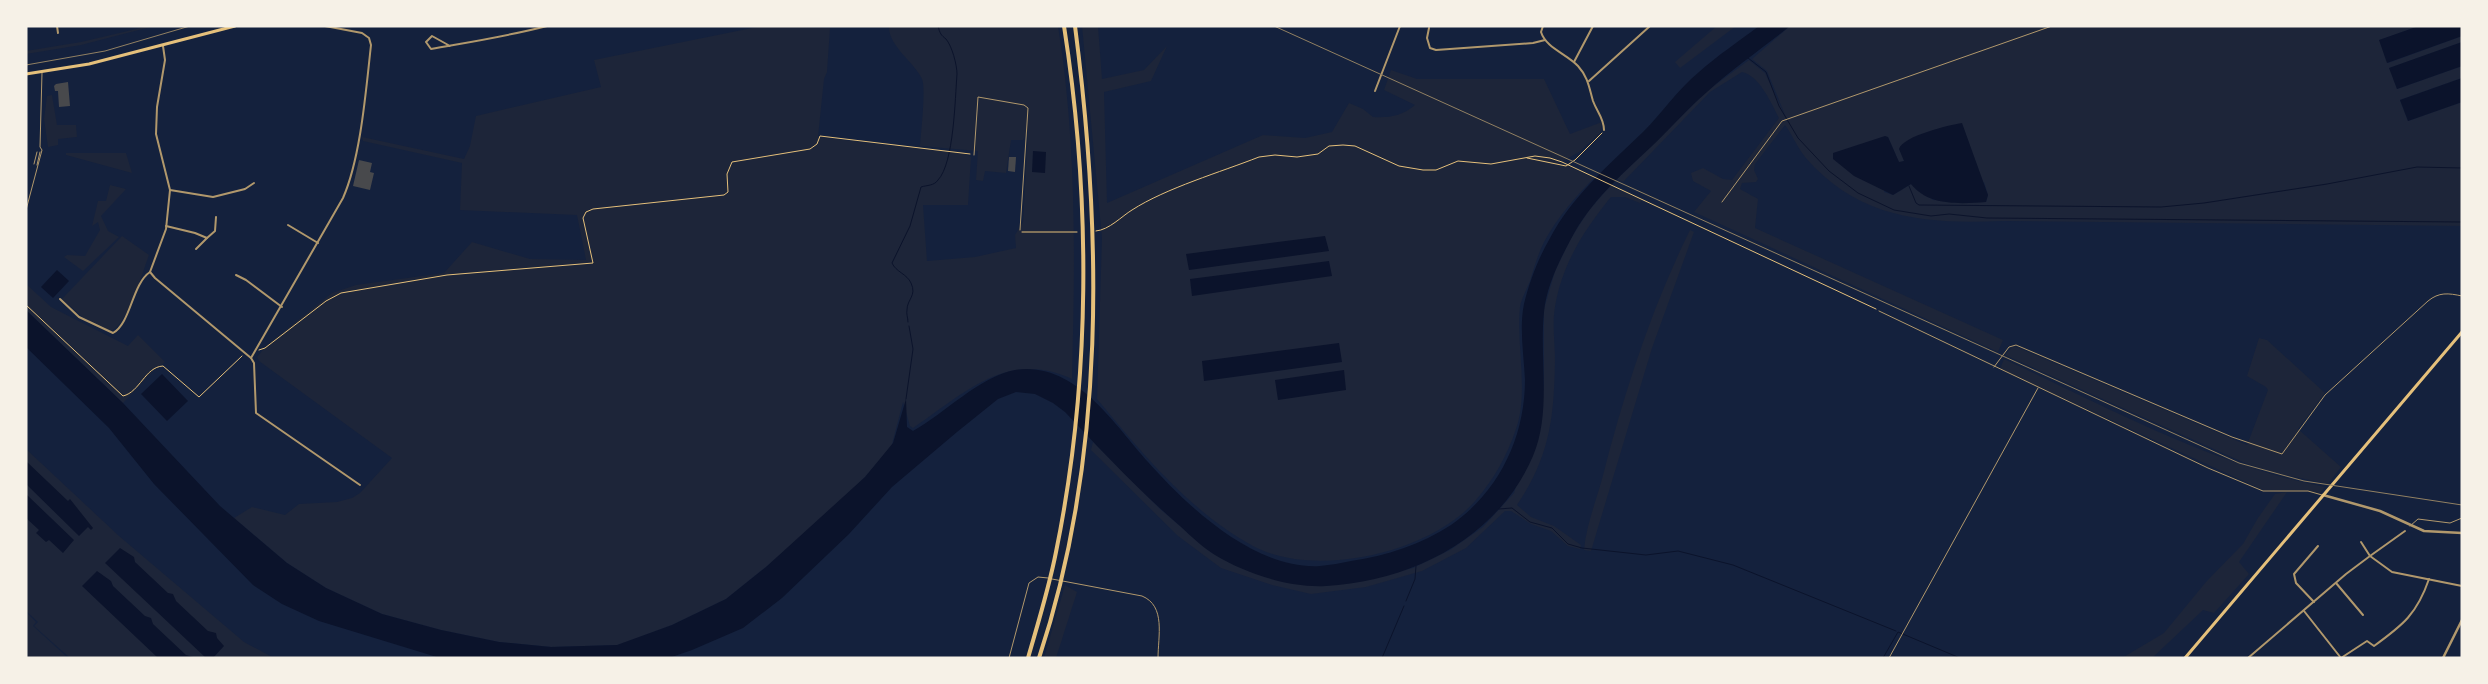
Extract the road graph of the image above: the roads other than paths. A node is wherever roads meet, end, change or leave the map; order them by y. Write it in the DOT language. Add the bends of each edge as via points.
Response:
graph roads {
  1 [pos="57,26"];
  2 [pos="236,26"];
  3 [pos="325,26"];
  4 [pos="547,26"];
  5 [pos="1064,26"];
  6 [pos="1075,26"];
  7 [pos="1400,26"];
  8 [pos="1543,26"];
  9 [pos="1593,26"];
  10 [pos="1650,26"];
  11 [pos="2052,26"];
  12 [pos="1429,28"];
  13 [pos="58,33"];
  14 [pos="1545,40"];
  15 [pos="162,46"];
  16 [pos="450,46"];
  17 [pos="1574,62"];
  18 [pos="42,72"];
  19 [pos="26,74"];
  20 [pos="1589,81"];
  21 [pos="1374,91"];
  22 [pos="1604,130"];
  23 [pos="39,152"];
  24 [pos="974,154"];
  25 [pos="35,165"];
  26 [pos="254,183"];
  27 [pos="170,190"];
  28 [pos="1722,202"];
  29 [pos="26,210"];
  30 [pos="216,217"];
  31 [pos="288,224"];
  32 [pos="166,226"];
  33 [pos="1020,230"];
  34 [pos="207,238"];
  35 [pos="318,243"];
  36 [pos="196,249"];
  37 [pos="150,272"];
  38 [pos="236,275"];
  39 [pos="2462,296"];
  40 [pos="60,299"];
  41 [pos="282,308"];
  42 [pos="1879,311"];
  43 [pos="2462,332"];
  44 [pos="251,358"];
  45 [pos="1994,367"];
  46 [pos="2039,387"];
  47 [pos="360,485"];
  48 [pos="2323,495"];
  49 [pos="2462,518"];
  50 [pos="2410,526"];
  51 [pos="2405,531"];
  52 [pos="2462,534"];
  53 [pos="2361,542"];
  54 [pos="2318,546"];
  55 [pos="2370,556"];
  56 [pos="2429,579"];
  57 [pos="2336,583"];
  58 [pos="2462,586"];
  59 [pos="2314,602"];
  60 [pos="2304,611"];
  61 [pos="2363,615"];
  62 [pos="2462,620"];
  63 [pos="1009,658"];
  64 [pos="1028,658"];
  65 [pos="1039,658"];
  66 [pos="1158,658"];
  67 [pos="1889,658"];
  68 [pos="2185,658"];
  69 [pos="2248,658"];
  70 [pos="2443,658"];
  1 -- 13 [label="street"];
  2 -- 15 [label="main road"];
  3 -- 35 [label="street" via="362,33 369,38 371,45 360,130 347,188"];
  4 -- 16 [label="street"];
  5 -- 64 [label="highway" via="1077,142 1083,312 1068,490 1049,582"];
  6 -- 65 [label="highway" via="1089,141 1092,320 1088,399 1076,498 1059,585"];
  7 -- 21 [label="street"];
  8 -- 14 [label="street" via="1541,32"];
  9 -- 17 [label="street"];
  10 -- 20 [label="street"];
  11 -- 28 [label="lane" via="1790,118 1779,125"];
  12 -- 14 [label="street" via="1428,45 1436,50"];
  14 -- 17 [label="street"];
  15 -- 18 [label="main road"];
  15 -- 27 [label="street" via="165,60 156,128"];
  16 -- 16 [label="street" via="431,49 426,42 432,36"];
  17 -- 20 [label="street"];
  18 -- 19 [label="main road"];
  18 -- 29 [label="lane" via="42,150"];
  20 -- 22 [label="street" via="1593,101 1604,121"];
  23 -- 25 [label="lane"];
  24 -- 33 [label="lane" via="978,97 1022,104 1028,108"];
  26 -- 27 [label="street" via="245,189 213,197"];
  27 -- 32 [label="street"];
  30 -- 34 [label="street" via="214,231"];
  31 -- 35 [label="street"];
  32 -- 34 [label="street"];
  32 -- 37 [label="street"];
  34 -- 36 [label="street"];
  35 -- 41 [label="street"];
  37 -- 40 [label="street" via="143,278 122,323 113,333 79,317"];
  37 -- 44 [label="street"];
  38 -- 41 [label="street"];
  39 -- 45 [label="lane" via="2436,294 2428,301 2325,395 2282,454 2232,437 2016,345 2001,355"];
  41 -- 44 [label="street"];
  42 -- 45 [label="lane"];
  43 -- 48 [label="main road"];
  44 -- 47 [label="street" via="254,363 256,413"];
  45 -- 46 [label="lane"];
  46 -- 48 [label="lane" via="2263,491 2308,491"];
  46 -- 67 [label="lane"];
  48 -- 50 [label="street" via="2380,511"];
  48 -- 68 [label="main road"];
  49 -- 50 [label="lane" via="2450,523 2418,519"];
  50 -- 52 [label="street" via="2429,532"];
  51 -- 55 [label="street"];
  53 -- 55 [label="street"];
  54 -- 59 [label="street" via="2294,574 2296,583"];
  55 -- 56 [label="street" via="2392,572"];
  55 -- 57 [label="street"];
  56 -- 58 [label="street"];
  56 -- 60 [label="street" via="2418,606 2405,623 2374,646 2367,641 2341,658"];
  57 -- 59 [label="street"];
  57 -- 61 [label="street"];
  59 -- 60 [label="street"];
  60 -- 69 [label="street"];
  62 -- 70 [label="street"];
  63 -- 66 [label="lane" via="1027,587 1031,580 1040,576 1142,596 1152,601 1159,620"];
}
